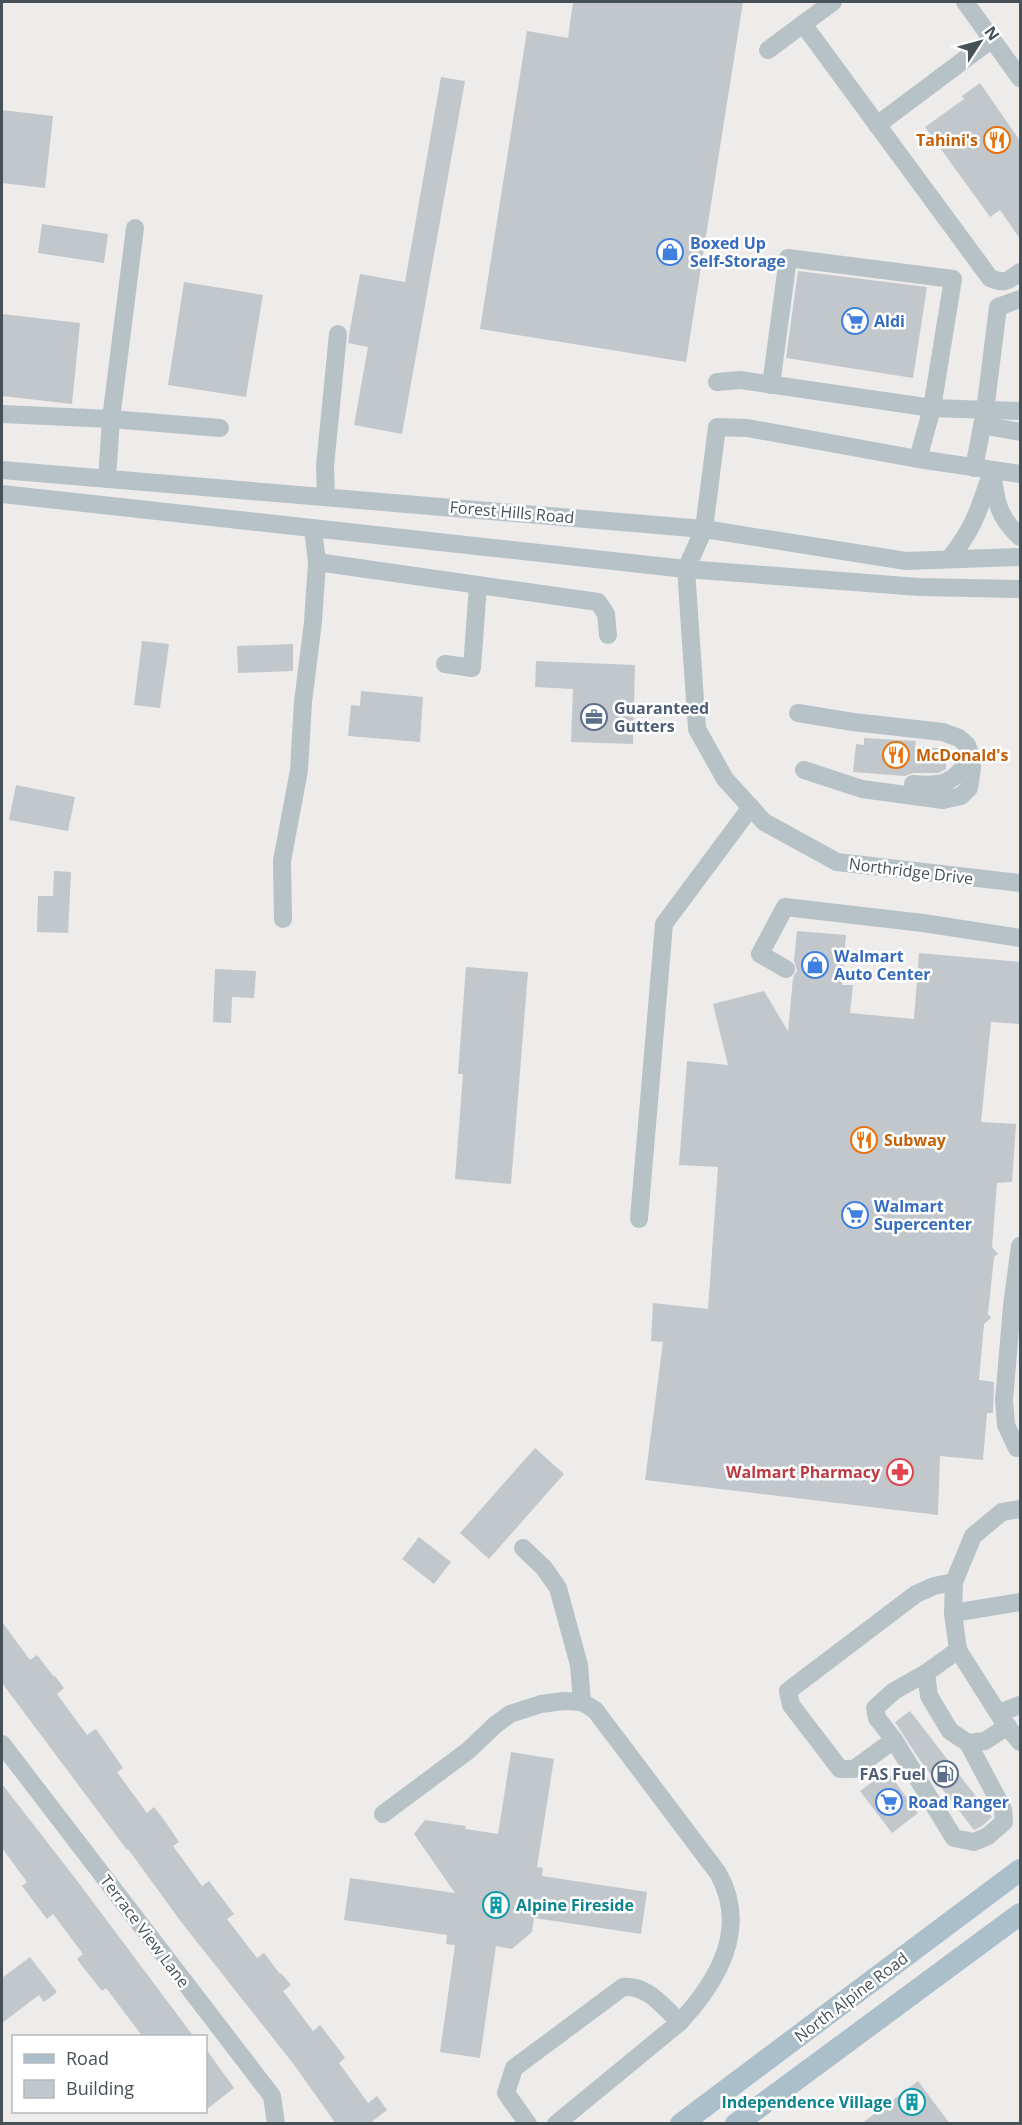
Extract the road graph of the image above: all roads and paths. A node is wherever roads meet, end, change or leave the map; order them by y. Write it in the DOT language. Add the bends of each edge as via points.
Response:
graph roads {
  1 [pos="833,2"];
  2 [pos="966,2"];
  3 [pos="803,24"];
  4 [pos="992,39"];
  5 [pos="768,50"];
  6 [pos="1020,78"];
  7 [pos="877,124"];
  8 [pos="135,228"];
  9 [pos="1020,272"];
  10 [pos="1020,299"];
  11 [pos="338,334"];
  12 [pos="717,382"];
  13 [pos="771,385"];
  14 [pos="932,408"];
  15 [pos="1020,411"];
  16 [pos="2,414"];
  17 [pos="983,418"];
  18 [pos="111,419"];
  19 [pos="220,428"];
  20 [pos="1020,432"];
  21 [pos="918,459"];
  22 [pos="2,470"];
  23 [pos="983,470"];
  24 [pos="1020,474"];
  25 [pos="107,479"];
  26 [pos="2,494"];
  27 [pos="326,497"];
  28 [pos="313,529"];
  29 [pos="704,529"];
  30 [pos="1020,537"];
  31 [pos="1020,556"];
  32 [pos="949,559"];
  33 [pos="317,562"];
  34 [pos="686,569"];
  35 [pos="478,585"];
  36 [pos="1020,589"];
  37 [pos="608,635"];
  38 [pos="445,664"];
  39 [pos="798,713"];
  40 [pos="804,771"];
  41 [pos="751,807"];
  42 [pos="1020,883"];
  43 [pos="283,919"];
  44 [pos="1020,938"];
  45 [pos="786,969"];
  46 [pos="639,1220"];
  47 [pos="1020,1246"];
  48 [pos="1020,1448"];
  49 [pos="1020,1509"];
  50 [pos="523,1548"];
  51 [pos="954,1582"];
  52 [pos="1020,1602"];
  53 [pos="953,1613"];
  54 [pos="958,1650"];
  55 [pos="926,1673"];
  56 [pos="582,1702"];
  57 [pos="1020,1705"];
  58 [pos="1003,1720"];
  59 [pos="894,1740"];
  60 [pos="1020,1742"];
  61 [pos="2,1743"];
  62 [pos="968,1743"];
  63 [pos="383,1814"];
  64 [pos="1020,1870"];
  65 [pos="1020,1914"];
  66 [pos="680,2022"];
  67 [pos="276,2124"];
  68 [pos="528,2124"];
  69 [pos="556,2124"];
  70 [pos="681,2124"];
  71 [pos="736,2124"];
  1 -- 3 [label="street"];
  2 -- 4 [label="street"];
  3 -- 5 [label="street"];
  3 -- 7 [label="street"];
  4 -- 6 [label="street"];
  4 -- 7 [label="street"];
  7 -- 9 [label="street" via="990,278 1008,281"];
  8 -- 18 [label="street"];
  10 -- 17 [label="street" via="998,307"];
  11 -- 27 [label="street"];
  12 -- 13 [label="street" via="740,380"];
  13 -- 14 [label="street"];
  13 -- 14 [label="street" via="788,258 953,279"];
  14 -- 17 [label="street"];
  14 -- 21 [label="street"];
  15 -- 17 [label="street"];
  16 -- 18 [label="street"];
  17 -- 20 [label="street"];
  17 -- 23 [label="street"];
  18 -- 19 [label="street"];
  18 -- 25 [label="street"];
  21 -- 23 [label="street"];
  21 -- 29 [label="street" via="747,428 717,428"];
  22 -- 25 [label="street, Forest Hills Road"];
  23 -- 24 [label="street"];
  23 -- 30 [label="street" via="998,508"];
  23 -- 32 [label="street" via="977,517 966,539"];
  25 -- 27 [label="street, Forest Hills Road"];
  26 -- 28 [label="street"];
  27 -- 29 [label="street, Forest Hills Road"];
  28 -- 33 [label="street"];
  28 -- 34 [label="street"];
  29 -- 32 [label="street, Forest Hills Road" via="906,561"];
  29 -- 34 [label="street"];
  31 -- 32 [label="street, Forest Hills Road"];
  33 -- 35 [label="street"];
  33 -- 43 [label="street" via="299,770 282,861"];
  34 -- 36 [label="street" via="920,587"];
  34 -- 41 [label="street, Northridge Drive" via="697,729 725,779"];
  35 -- 37 [label="street" via="598,602 606,614"];
  35 -- 38 [label="street" via="472,668"];
  39 -- 40 [label="street" via="943,732 966,745 972,768 969,788 961,796 943,800 862,789"];
  41 -- 42 [label="street, Northridge Drive" via="764,822 837,862"];
  41 -- 46 [label="street" via="664,924"];
  44 -- 45 [label="street" via="785,907 760,954"];
  47 -- 48 [label="street" via="1004,1400 1006,1425"];
  49 -- 51 [label="street" via="1002,1512 973,1536"];
  50 -- 56 [label="street" via="558,1588 579,1665"];
  51 -- 53 [label="street"];
  51 -- 59 [label="street" via="916,1594 788,1691 791,1706 840,1769 854,1769"];
  52 -- 53 [label="street"];
  53 -- 54 [label="street"];
  54 -- 55 [label="street"];
  54 -- 58 [label="street"];
  55 -- 59 [label="street" via="894,1691 875,1708 877,1718"];
  55 -- 62 [label="street" via="929,1696 950,1731"];
  56 -- 63 [label="street" via="541,1704 510,1714"];
  56 -- 66 [label="street" via="595,1710 726,1887 731,1932 724,1959 696,2005"];
  57 -- 58 [label="street"];
  58 -- 60 [label="street"];
  58 -- 62 [label="street" via="985,1741"];
  59 -- 62 [label="street" via="954,1838 974,1842 1004,1822 1003,1809"];
  61 -- 67 [label="street, Terrace View Lane" via="272,2096"];
  64 -- 70 [label="main road, North Alpine Road"];
  65 -- 71 [label="main road, North Alpine Road"];
  66 -- 68 [label="street" via="647,1991 623,1987 514,2068 506,2093"];
  66 -- 69 [label="street"];
}
